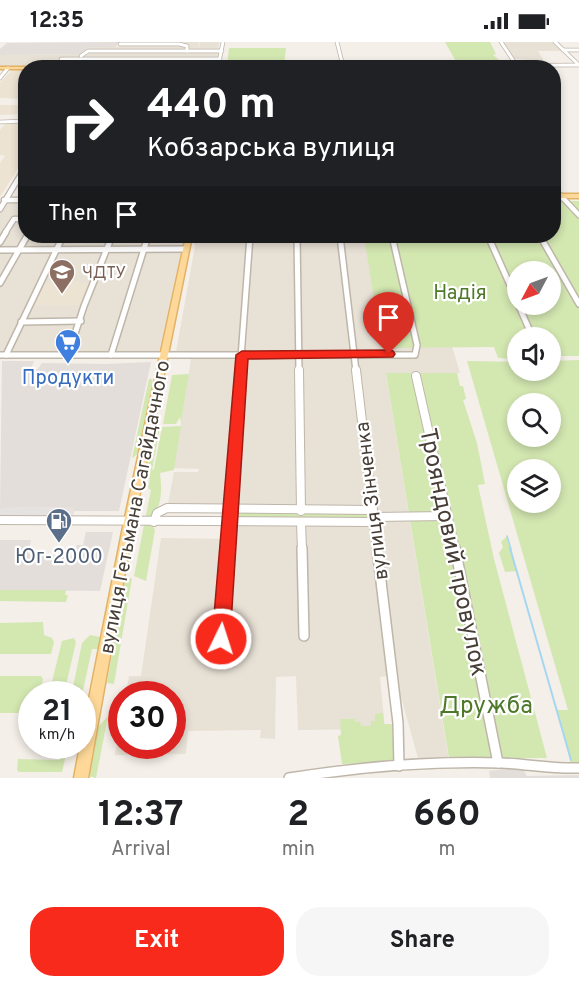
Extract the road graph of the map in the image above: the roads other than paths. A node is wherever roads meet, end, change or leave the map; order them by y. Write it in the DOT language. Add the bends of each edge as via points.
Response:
graph roads {
  1 [pos="199,42"];
  2 [pos="223,42"];
  3 [pos="337,42"];
  4 [pos="501,42"];
  5 [pos="555,42"];
  6 [pos="121,43"];
  7 [pos="167,43"];
  8 [pos="179,43"];
  9 [pos="563,50"];
  10 [pos="579,50"];
  11 [pos="116,51"];
  12 [pos="187,51"];
  13 [pos="197,51"];
  14 [pos="222,51"];
  15 [pos="81,56"];
  16 [pos="61,59"];
  17 [pos="111,59"];
  18 [pos="174,59"];
  19 [pos="220,59"];
  20 [pos="341,60"];
  21 [pos="514,60"];
  22 [pos="561,65"];
  23 [pos="579,65"];
  24 [pos="0,68"];
  25 [pos="8,68"];
  26 [pos="18,68"];
  27 [pos="0,78"];
  28 [pos="2,122"];
  29 [pos="18,122"];
  30 [pos="0,126"];
  31 [pos="18,178"];
  32 [pos="561,196"];
  33 [pos="579,196"];
  34 [pos="561,199"];
  35 [pos="3,200"];
  36 [pos="0,209"];
  37 [pos="18,211"];
  38 [pos="579,215"];
  39 [pos="14,219"];
  40 [pos="18,219"];
  41 [pos="0,242"];
  42 [pos="22,243"];
  43 [pos="60,243"];
  44 [pos="108,243"];
  45 [pos="146,243"];
  46 [pos="187,243"];
  47 [pos="250,243"];
  48 [pos="297,243"];
  49 [pos="341,243"];
  50 [pos="394,243"];
  51 [pos="491,243"];
  52 [pos="544,243"];
  53 [pos="186,249"];
  54 [pos="0,250"];
  55 [pos="18,250"];
  56 [pos="57,250"];
  57 [pos="105,250"];
  58 [pos="144,250"];
  59 [pos="507,279"];
  60 [pos="0,283"];
  61 [pos="579,304"];
  62 [pos="81,321"];
  63 [pos="21,322"];
  64 [pos="298,354"];
  65 [pos="353,354"];
  66 [pos="3,355"];
  67 [pos="68,355"];
  68 [pos="111,355"];
  69 [pos="165,355"];
  70 [pos="242,355"];
  71 [pos="416,376"];
  72 [pos="230,510"];
  73 [pos="301,511"];
  74 [pos="374,516"];
  75 [pos="446,516"];
  76 [pos="0,520"];
  77 [pos="129,522"];
  78 [pos="154,522"];
  79 [pos="229,522"];
  80 [pos="301,522"];
  81 [pos="304,636"];
  82 [pos="221,639"];
  83 [pos="498,763"];
  84 [pos="399,766"];
  85 [pos="579,768"];
  86 [pos="81,778"];
  87 [pos="289,778"];
  1 -- 13 [label="street"];
  2 -- 14 [label="street"];
  3 -- 20 [label="street"];
  4 -- 21 [label="street"];
  5 -- 9 [label="street"];
  6 -- 7 [label="street"];
  6 -- 11 [label="street"];
  7 -- 8 [label="street"];
  8 -- 12 [label="street" via="187,46"];
  9 -- 10 [label="street"];
  9 -- 23 [label="street"];
  11 -- 12 [label="street"];
  11 -- 15 [label="street" via="86,51"];
  11 -- 17 [label="street"];
  12 -- 13 [label="street"];
  13 -- 14 [label="street"];
  14 -- 19 [label="street"];
  16 -- 17 [label="street"];
  17 -- 18 [label="street"];
  18 -- 19 [label="street"];
  22 -- 23 [label="street"];
  24 -- 25 [label="main road"];
  25 -- 26 [label="main road"];
  25 -- 27 [label="street"];
  28 -- 29 [label="street"];
  28 -- 30 [label="street"];
  31 -- 35 [label="street"];
  32 -- 33 [label="main road"];
  34 -- 38 [label="street"];
  35 -- 36 [label="street"];
  37 -- 39 [label="street"];
  39 -- 40 [label="street"];
  39 -- 41 [label="street"];
  42 -- 55 [label="street"];
  43 -- 56 [label="street"];
  44 -- 57 [label="street"];
  45 -- 58 [label="street"];
  46 -- 53 [label="main road, вулиця Гетьмана Сагайдачного"];
  47 -- 70 [label="street"];
  48 -- 64 [label="street"];
  49 -- 65 [label="street, вулиця Зінченка"];
  50 -- 65 [label="street" via="417,345 415,355"];
  51 -- 59 [label="street"];
  52 -- 61 [label="street"];
  53 -- 58 [label="street"];
  53 -- 69 [label="main road, вулиця Гетьмана Сагайдачного"];
  54 -- 55 [label="street"];
  55 -- 56 [label="street"];
  55 -- 60 [label="street"];
  56 -- 57 [label="street"];
  56 -- 63 [label="street"];
  57 -- 58 [label="street"];
  57 -- 62 [label="street"];
  58 -- 68 [label="street"];
  62 -- 63 [label="street"];
  62 -- 67 [label="street"];
  63 -- 66 [label="street"];
  64 -- 65 [label="street"];
  64 -- 70 [label="street"];
  64 -- 73 [label="street"];
  65 -- 74 [label="street, вулиця Зінченка"];
  66 -- 67 [label="street"];
  67 -- 68 [label="street"];
  68 -- 69 [label="street"];
  69 -- 70 [label="street"];
  69 -- 77 [label="main road, вулиця Гетьмана Сагайдачного"];
  70 -- 72 [label="street"];
  71 -- 75 [label="street, Трояндовий провулок"];
  72 -- 73 [label="street"];
  72 -- 78 [label="street" via="167,508 157,513"];
  72 -- 79 [label="street"];
  73 -- 74 [label="street"];
  74 -- 75 [label="street"];
  74 -- 80 [label="street"];
  74 -- 84 [label="street, вулиця Зінченка" via="398,723"];
  75 -- 83 [label="street, Трояндовий провулок"];
  76 -- 77 [label="street"];
  77 -- 78 [label="street"];
  77 -- 86 [label="main road, вулиця Гетьмана Сагайдачного"];
  78 -- 79 [label="street"];
  79 -- 80 [label="street"];
  79 -- 82 [label="street"];
  80 -- 81 [label="street"];
  83 -- 84 [label="street"];
  83 -- 85 [label="street"];
  84 -- 87 [label="street" via="340,769"];
}
